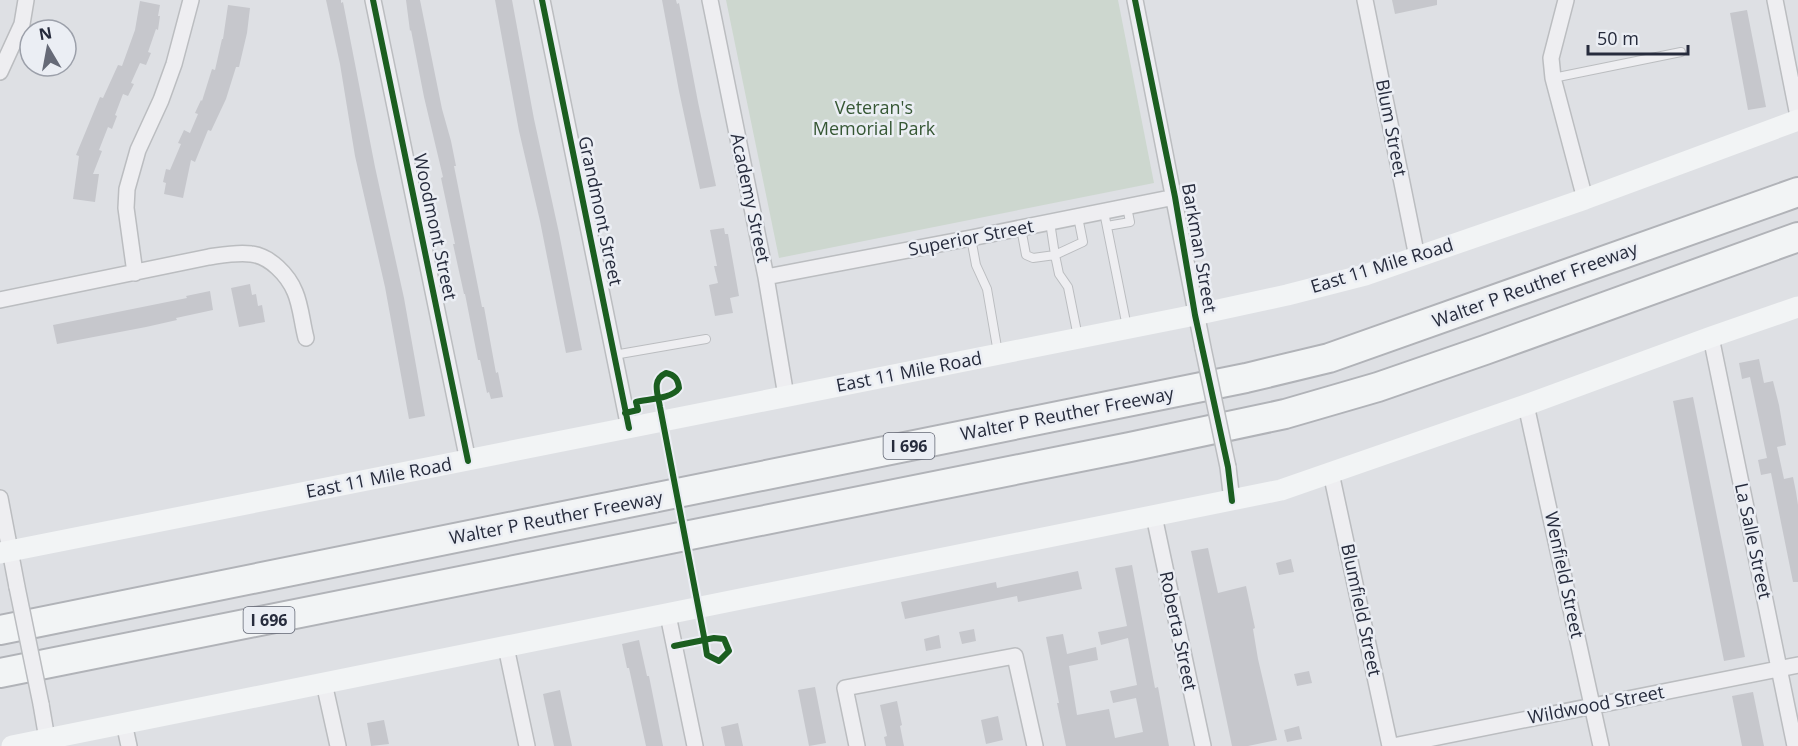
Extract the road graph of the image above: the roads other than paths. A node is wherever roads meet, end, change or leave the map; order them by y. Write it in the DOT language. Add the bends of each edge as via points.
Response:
graph roads {
  1 [pos="26,0"];
  2 [pos="191,0"];
  3 [pos="373,0"];
  4 [pos="542,0"];
  5 [pos="710,0"];
  6 [pos="1135,0"];
  7 [pos="1365,0"];
  8 [pos="1566,0"];
  9 [pos="1775,0"];
  10 [pos="1681,52"];
  11 [pos="0,72"];
  12 [pos="1553,78"];
  13 [pos="1798,118"];
  14 [pos="1798,192"];
  15 [pos="1174,197"];
  16 [pos="1585,199"];
  17 [pos="1078,217"];
  18 [pos="1105,219"];
  19 [pos="1050,222"];
  20 [pos="1021,228"];
  21 [pos="1798,237"];
  22 [pos="971,238"];
  23 [pos="1055,255"];
  24 [pos="1417,257"];
  25 [pos="135,273"];
  26 [pos="766,277"];
  27 [pos="0,300"];
  28 [pos="1798,307"];
  29 [pos="1196,315"];
  30 [pos="1127,329"];
  31 [pos="1711,337"];
  32 [pos="306,338"];
  33 [pos="706,339"];
  34 [pos="1078,339"];
  35 [pos="998,355"];
  36 [pos="614,356"];
  37 [pos="786,396"];
  38 [pos="1526,405"];
  39 [pos="628,428"];
  40 [pos="468,461"];
  41 [pos="1331,473"];
  42 [pos="0,498"];
  43 [pos="1232,501"];
  44 [pos="1154,516"];
  45 [pos="5,552"];
  46 [pos="668,615"];
  47 [pos="0,630"];
  48 [pos="506,646"];
  49 [pos="1798,665"];
  50 [pos="1779,669"];
  51 [pos="0,673"];
  52 [pos="324,683"];
  53 [pos="1593,706"];
  54 [pos="124,723"];
  55 [pos="48,739"];
  56 [pos="12,746"];
  57 [pos="129,746"];
  58 [pos="338,746"];
  59 [pos="527,746"];
  60 [pos="695,746"];
  61 [pos="857,746"];
  62 [pos="1035,746"];
  63 [pos="1203,746"];
  64 [pos="1392,746"];
  65 [pos="1601,746"];
  66 [pos="1795,746"];
  1 -- 11 [label="street" via="22,24"];
  2 -- 25 [label="street" via="174,64 138,150 127,189"];
  3 -- 40 [label="street, Woodmont Street"];
  4 -- 36 [label="street, Grandmont Street"];
  5 -- 26 [label="street, Academy Street"];
  6 -- 15 [label="street, Barkman Street"];
  7 -- 24 [label="street, Blum Street"];
  8 -- 12 [label="street" via="1551,58"];
  9 -- 13 [label="street"];
  10 -- 12 [label="lane"];
  12 -- 16 [label="street"];
  13 -- 16 [label="main road, East 11 Mile Road"];
  14 -- 47 [label="highway, Walter P Reuther Freeway / I 696" via="1329,358"];
  15 -- 18 [label="street, Superior Street" via="1127,207"];
  15 -- 29 [label="street, Barkman Street"];
  16 -- 24 [label="main road, East 11 Mile Road"];
  17 -- 18 [label="street, Superior Street"];
  17 -- 19 [label="street, Superior Street"];
  17 -- 23 [label="lane" via="1083,242"];
  18 -- 30 [label="lane"];
  19 -- 20 [label="street, Superior Street"];
  19 -- 23 [label="lane"];
  20 -- 22 [label="street, Superior Street"];
  20 -- 23 [label="lane" via="1026,255"];
  21 -- 51 [label="highway, I 696" via="1427,371 1285,414"];
  22 -- 26 [label="street, Superior Street"];
  22 -- 35 [label="lane" via="976,266 987,289"];
  23 -- 34 [label="lane" via="1059,274 1068,287"];
  24 -- 29 [label="main road, East 11 Mile Road" via="1365,275"];
  25 -- 27 [label="street"];
  25 -- 32 [label="street" via="209,257 262,256 286,276 295,292"];
  26 -- 37 [label="street, Academy Street"];
  28 -- 31 [label="main road"];
  29 -- 30 [label="main road, East 11 Mile Road"];
  29 -- 43 [label="street, Barkman Street, bridge"];
  30 -- 34 [label="main road, East 11 Mile Road"];
  31 -- 38 [label="main road"];
  31 -- 50 [label="street, La Salle Street"];
  33 -- 36 [label="lane"];
  34 -- 35 [label="main road, East 11 Mile Road"];
  35 -- 37 [label="main road, East 11 Mile Road"];
  36 -- 39 [label="street, Grandmont Street"];
  37 -- 39 [label="main road, East 11 Mile Road"];
  38 -- 41 [label="main road"];
  38 -- 53 [label="street, Wenfield Street"];
  39 -- 40 [label="main road, East 11 Mile Road"];
  40 -- 45 [label="main road, East 11 Mile Road"];
  41 -- 43 [label="main road"];
  41 -- 64 [label="street, Blumfield Street"];
  42 -- 45 [label="street"];
  43 -- 44 [label="main road"];
  44 -- 46 [label="main road"];
  44 -- 63 [label="street, Roberta Street"];
  45 -- 55 [label="street, bridge" via="17,587"];
  46 -- 48 [label="main road"];
  46 -- 60 [label="street"];
  48 -- 52 [label="main road"];
  48 -- 59 [label="street"];
  49 -- 50 [label="street, Wildwood Street"];
  50 -- 53 [label="street, Wildwood Street"];
  50 -- 66 [label="street, La Salle Street"];
  52 -- 54 [label="main road"];
  52 -- 58 [label="street"];
  53 -- 64 [label="street, Wildwood Street"];
  53 -- 65 [label="street, Wenfield Street"];
  54 -- 55 [label="main road"];
  54 -- 57 [label="street"];
  55 -- 56 [label="main road"];
  61 -- 62 [label="street" via="845,688 1015,656"];
}
